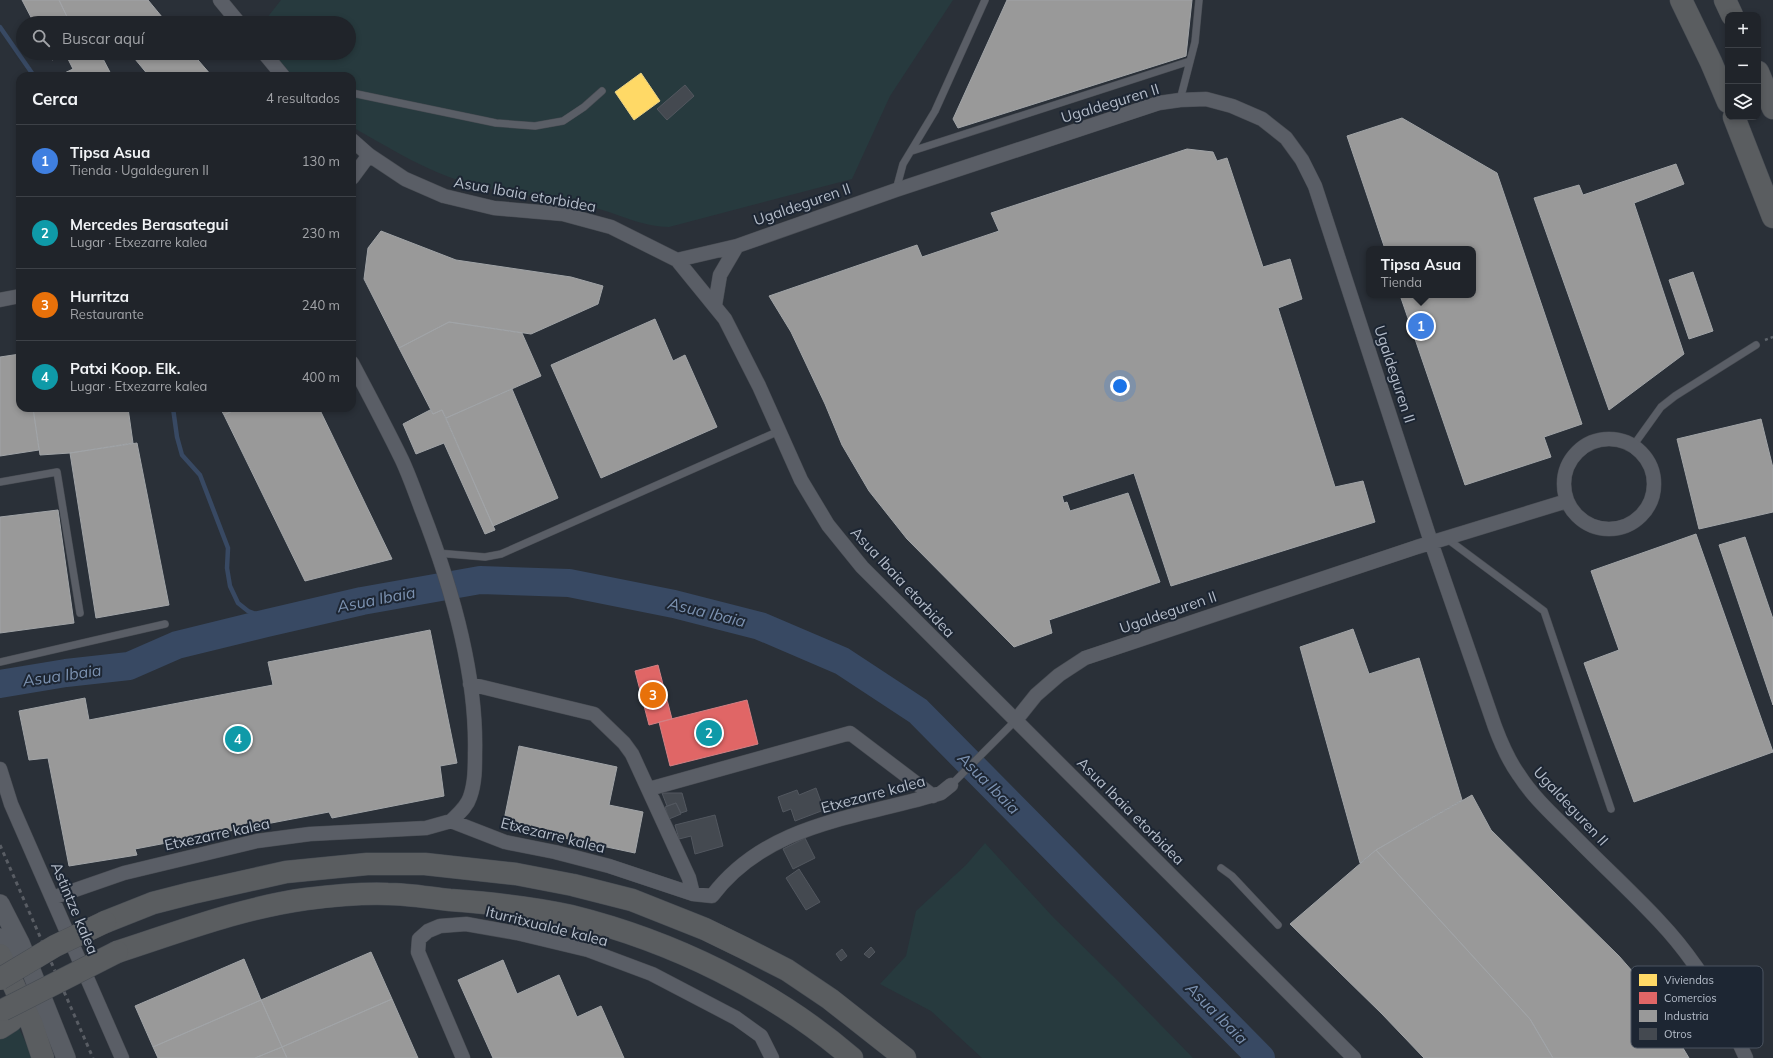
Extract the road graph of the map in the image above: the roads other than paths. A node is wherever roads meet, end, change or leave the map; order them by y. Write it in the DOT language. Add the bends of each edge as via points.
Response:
graph roads {
  1 [pos="220,0"];
  2 [pos="985,0"];
  3 [pos="1199,0"];
  4 [pos="1681,0"];
  5 [pos="1725,0"];
  6 [pos="1731,12"];
  7 [pos="233,16"];
  8 [pos="270,60"];
  9 [pos="1190,61"];
  10 [pos="281,72"];
  11 [pos="1761,79"];
  12 [pos="602,91"];
  13 [pos="356,95"];
  14 [pos="1725,95"];
  15 [pos="1180,100"];
  16 [pos="1773,108"];
  17 [pos="1735,120"];
  18 [pos="356,144"];
  19 [pos="912,151"];
  20 [pos="369,155"];
  21 [pos="356,173"];
  22 [pos="896,190"];
  23 [pos="1773,217"];
  24 [pos="737,246"];
  25 [pos="678,260"];
  26 [pos="16,297"];
  27 [pos="0,300"];
  28 [pos="715,305"];
  29 [pos="1756,345"];
  30 [pos="356,371"];
  31 [pos="779,431"];
  32 [pos="1634,446"];
  33 [pos="0,482"];
  34 [pos="1567,501"];
  35 [pos="1446,538"];
  36 [pos="1431,542"];
  37 [pos="437,554"];
  38 [pos="80,613"];
  39 [pos="164,624"];
  40 [pos="0,662"];
  41 [pos="470,684"];
  42 [pos="1016,720"];
  43 [pos="0,769"];
  44 [pos="951,785"];
  45 [pos="649,789"];
  46 [pos="933,796"];
  47 [pos="1611,809"];
  48 [pos="451,821"];
  49 [pos="1221,868"];
  50 [pos="693,894"];
  51 [pos="52,898"];
  52 [pos="0,904"];
  53 [pos="1278,925"];
  54 [pos="0,938"];
  55 [pos="0,955"];
  56 [pos="1694,966"];
  57 [pos="0,979"];
  58 [pos="3,1018"];
  59 [pos="1741,1048"];
  60 [pos="43,1058"];
  61 [pos="50,1058"];
  62 [pos="66,1058"];
  63 [pos="122,1058"];
  64 [pos="463,1058"];
  65 [pos="772,1058"];
  66 [pos="852,1058"];
  67 [pos="905,1058"];
  68 [pos="1354,1058"];
  69 [pos="1746,1058"];
  1 -- 7 [label="street"];
  2 -- 19 [label="lane" via="935,111"];
  3 -- 9 [label="lane" via="1195,42"];
  4 -- 14 [label="highway"];
  5 -- 6 [label="highway"];
  8 -- 10 [label="street"];
  9 -- 15 [label="lane"];
  9 -- 19 [label="lane"];
  11 -- 16 [label="highway"];
  12 -- 13 [label="lane" via="563,121 535,126 496,123"];
  15 -- 22 [label="street, Ugaldeguren II" via="1159,103"];
  15 -- 36 [label="street, Ugaldeguren II" via="1206,99 1248,112 1286,138 1302,160 1315,186"];
  17 -- 23 [label="highway"];
  18 -- 20 [label="street, Asua Ibaia etorbidea"];
  19 -- 22 [label="lane" via="903,164"];
  20 -- 21 [label="street"];
  20 -- 25 [label="street, Asua Ibaia etorbidea" via="405,179 444,196 494,208 564,214 611,227"];
  22 -- 24 [label="street, Ugaldeguren II"];
  24 -- 25 [label="street, Ugaldeguren II"];
  24 -- 28 [label="street" via="720,275"];
  25 -- 28 [label="street, Asua Ibaia etorbidea"];
  26 -- 27 [label="street"];
  28 -- 31 [label="street, Asua Ibaia etorbidea" via="725,319"];
  29 -- 32 [label="lane" via="1674,396 1661,407"];
  30 -- 37 [label="street" via="402,461"];
  31 -- 37 [label="lane" via="501,554 484,557"];
  31 -- 42 [label="street, Asua Ibaia etorbidea" via="801,480 828,525 862,567"];
  32 -- 34 [label="street" via="1606,439 1593,442 1580,450 1571,460 1566,473 1564,487"];
  32 -- 34 [label="street" via="1649,463 1655,485 1652,501 1644,514 1632,524 1617,529 1602,529 1587,524 1575,514"];
  33 -- 38 [label="lane" via="57,472"];
  34 -- 35 [label="street, Ugaldeguren II"];
  35 -- 36 [label="street, Ugaldeguren II"];
  35 -- 47 [label="lane" via="1544,611"];
  36 -- 42 [label="street, Ugaldeguren II" via="1085,658 1059,675 1036,695"];
  36 -- 56 [label="street, Ugaldeguren II" via="1494,726 1515,770 1538,801 1660,922"];
  37 -- 41 [label="street" via="455,614"];
  39 -- 40 [label="lane"];
  41 -- 45 [label="street" via="594,714 624,743"];
  41 -- 48 [label="street" via="476,732 474,782 470,799"];
  42 -- 44 [label="lane, Ugaldeguren II"];
  42 -- 68 [label="street, Asua Ibaia etorbidea"];
  43 -- 51 [label="street, Astintze kalea"];
  44 -- 46 [label="street, Etxezarre kalea" via="941,794"];
  45 -- 46 [label="street" via="850,733"];
  45 -- 50 [label="street" via="689,878"];
  46 -- 50 [label="street, Etxezarre kalea" via="834,820 797,833 756,853 741,864 712,896"];
  48 -- 50 [label="street, Etxezarre kalea" via="505,842 609,866"];
  48 -- 51 [label="street, Etxezarre kalea" via="426,828 310,834 257,841 124,873"];
  49 -- 53 [label="lane" via="1232,876"];
  51 -- 63 [label="street, Astintze kalea"];
  52 -- 62 [label="street" via="20,943"];
  54 -- 61 [label="street"];
  55 -- 60 [label="highway" via="32,1025"];
  57 -- 67 [label="highway, bridge" via="55,946 105,922 153,903 192,892 286,872 367,864 425,864 516,874 573,885 632,900 705,929 787,970 830,999"];
  58 -- 66 [label="highway, bridge" via="48,985 117,952 238,914 306,899 388,894 509,905 570,916 626,932 734,979 814,1028"];
  59 -- 69 [label="street, Ugaldeguren II"];
  64 -- 65 [label="street, Iturritxualde kalea" via="418,952 420,939 428,931 440,926 466,924 588,950 652,974 736,1018 761,1036"];
}
